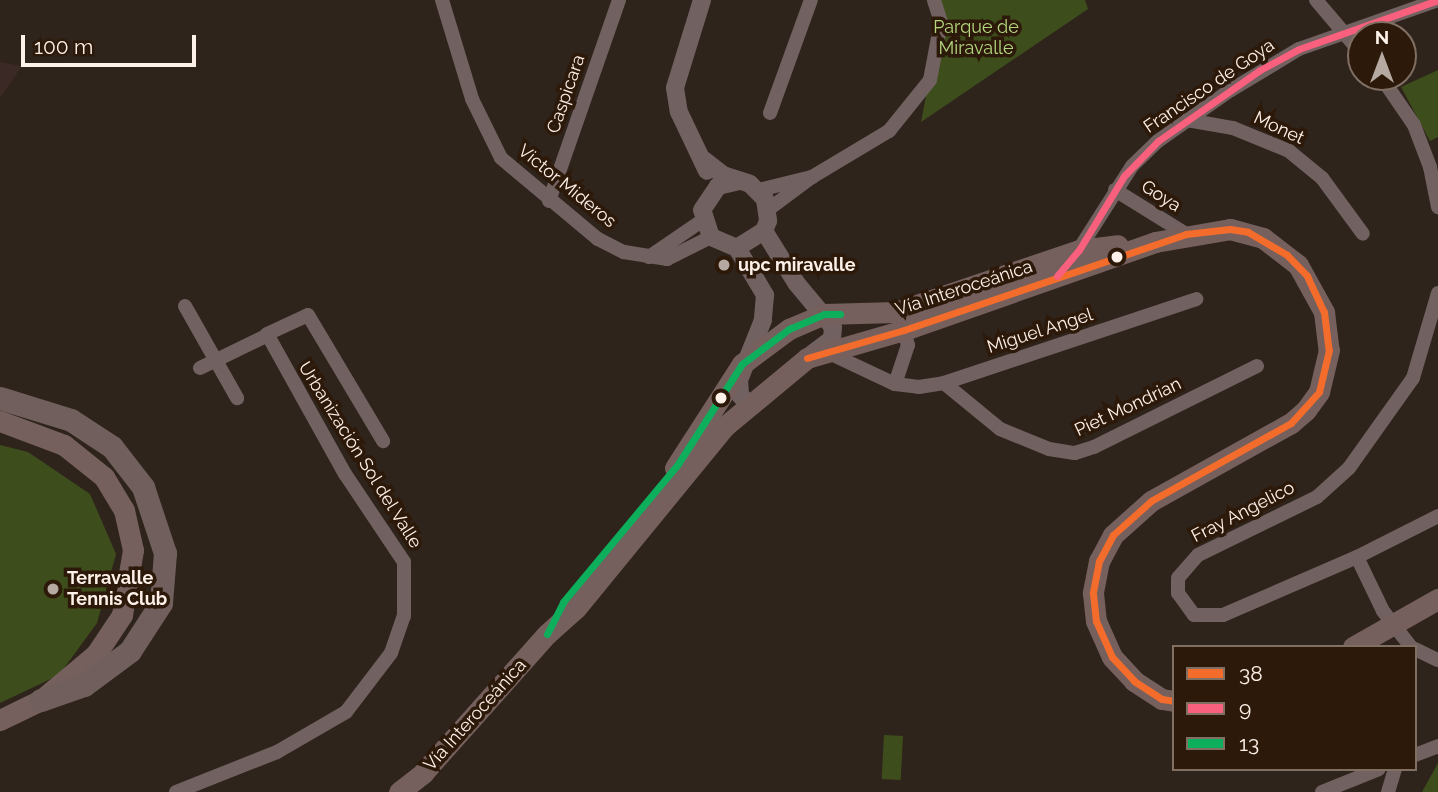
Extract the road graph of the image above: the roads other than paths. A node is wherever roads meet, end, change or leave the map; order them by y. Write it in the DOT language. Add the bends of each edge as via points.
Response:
graph roads {
  1 [pos="442,0"];
  2 [pos="454,0"];
  3 [pos="619,0"];
  4 [pos="702,0"];
  5 [pos="811,0"];
  6 [pos="934,0"];
  7 [pos="1316,0"];
  8 [pos="1438,0"];
  9 [pos="448,21"];
  10 [pos="1343,32"];
  11 [pos="1347,37"];
  12 [pos="1391,91"];
  13 [pos="770,113"];
  14 [pos="1187,120"];
  15 [pos="704,160"];
  16 [pos="812,177"];
  17 [pos="739,181"];
  18 [pos="759,190"];
  19 [pos="1115,190"];
  20 [pos="711,192"];
  21 [pos="549,201"];
  22 [pos="1438,207"];
  23 [pos="769,209"];
  24 [pos="703,220"];
  25 [pos="764,231"];
  26 [pos="1363,233"];
  27 [pos="1186,234"];
  28 [pos="711,237"];
  29 [pos="1154,242"];
  30 [pos="737,247"];
  31 [pos="1079,250"];
  32 [pos="649,257"];
  33 [pos="1057,276"];
  34 [pos="1438,293"];
  35 [pos="1196,299"];
  36 [pos="185,306"];
  37 [pos="824,314"];
  38 [pos="901,321"];
  39 [pos="266,336"];
  40 [pos="829,353"];
  41 [pos="807,358"];
  42 [pos="215,361"];
  43 [pos="742,364"];
  44 [pos="1257,366"];
  45 [pos="200,368"];
  46 [pos="944,383"];
  47 [pos="895,384"];
  48 [pos="0,398"];
  49 [pos="237,398"];
  50 [pos="748,405"];
  51 [pos="0,421"];
  52 [pos="383,441"];
  53 [pos="1438,516"];
  54 [pos="1357,557"];
  55 [pos="1438,599"];
  56 [pos="547,634"];
  57 [pos="1357,645"];
  58 [pos="1409,645"];
  59 [pos="1417,650"];
  60 [pos="1438,660"];
  61 [pos="41,699"];
  62 [pos="1172,701"];
  63 [pos="0,720"];
  64 [pos="1438,746"];
  65 [pos="1417,754"];
  66 [pos="1374,771"];
  67 [pos="1394,771"];
  68 [pos="176,792"];
  69 [pos="399,792"];
  70 [pos="1322,792"];
  71 [pos="1388,792"];
  1 -- 9 [label="street, Victor Mideros"];
  2 -- 9 [label="street"];
  3 -- 21 [label="street, Caspicara"];
  4 -- 15 [label="street" via="675,88 678,112"];
  5 -- 13 [label="street"];
  6 -- 16 [label="street" via="941,22 930,80 890,131"];
  7 -- 10 [label="street"];
  8 -- 10 [label="street, Francisco de Goya"];
  9 -- 21 [label="street, Victor Mideros" via="472,99 501,158"];
  10 -- 11 [label="street"];
  10 -- 14 [label="street, Francisco de Goya" via="1260,70"];
  12 -- 22 [label="street" via="1415,125"];
  14 -- 19 [label="street, Francisco de Goya" via="1143,155"];
  14 -- 26 [label="street, Monet" via="1233,128 1289,151 1322,178"];
  15 -- 17 [label="street"];
  15 -- 20 [label="street"];
  16 -- 18 [label="street"];
  16 -- 23 [label="street"];
  17 -- 18 [label="street"];
  17 -- 20 [label="street"];
  18 -- 23 [label="street"];
  19 -- 27 [label="street, Goya"];
  19 -- 31 [label="street, Francisco de Goya"];
  20 -- 24 [label="street"];
  21 -- 32 [label="street, Victor Mideros" via="598,239"];
  23 -- 25 [label="street"];
  24 -- 28 [label="street"];
  24 -- 32 [label="street"];
  25 -- 30 [label="street"];
  25 -- 37 [label="street" via="797,284"];
  27 -- 29 [label="main road, Vía Interoceánica"];
  27 -- 62 [label="main road, Vía Interoceánica" via="1230,229 1248,232 1287,255 1315,291 1329,350 1319,392 1306,410 1291,423 1151,501 1113,535 1099,561 1093,593 1096,621 1112,657 1134,681"];
  28 -- 30 [label="street"];
  28 -- 32 [label="street, Victor Mideros" via="667,259"];
  29 -- 31 [label="main road, Vía Interoceánica"];
  29 -- 33 [label="main road, Vía Interoceánica"];
  30 -- 43 [label="street" via="765,295 763,320"];
  31 -- 33 [label="street, Francisco de Goya"];
  31 -- 38 [label="main road, Vía Interoceánica"];
  33 -- 38 [label="main road, Vía Interoceánica"];
  34 -- 54 [label="street, Fray Angelico" via="1413,378 1349,468 1317,497 1198,555 1178,578 1178,593 1194,615 1207,618"];
  35 -- 46 [label="street, Miguel Angel"];
  36 -- 42 [label="street"];
  37 -- 38 [label="main road, Vía Interoceánica"];
  37 -- 41 [label="street" via="833,327 832,339"];
  37 -- 43 [label="main road, Vía Interoceánica" via="789,329"];
  38 -- 40 [label="main road, Vía Interoceánica"];
  38 -- 47 [label="street" via="908,345"];
  39 -- 42 [label="street"];
  39 -- 52 [label="street, Urbanización Sol del Valle" via="308,315"];
  39 -- 68 [label="street, Urbanización Sol del Valle" via="345,474 407,566 404,616 391,653 346,712 277,752"];
  40 -- 41 [label="main road, Vía Interoceánica"];
  40 -- 47 [label="street, Miguel Angel"];
  41 -- 50 [label="main road, Vía Interoceánica"];
  42 -- 45 [label="street"];
  42 -- 49 [label="street"];
  43 -- 50 [label="street" via="740,395"];
  43 -- 56 [label="main road, Vía Interoceánica" via="678,464 563,602"];
  44 -- 46 [label="street, Piet Mondrian" via="1075,453 1049,449 1000,429"];
  46 -- 47 [label="street, Miguel Angel"];
  48 -- 61 [label="highway" via="71,420 112,447 143,487 165,553 161,603 137,644 102,674"];
  50 -- 56 [label="main road, Vía Interoceánica" via="724,427 593,589"];
  51 -- 61 [label="main road" via="64,444 104,477 124,510 133,550 128,596 111,633 79,672"];
  53 -- 54 [label="street, Fray Angelico"];
  54 -- 58 [label="street" via="1383,611"];
  55 -- 57 [label="main road"];
  56 -- 69 [label="main road, Vía Interoceánica" via="466,728"];
  59 -- 60 [label="street"];
  61 -- 63 [label="main road"];
  64 -- 65 [label="street"];
  66 -- 70 [label="street"];
  67 -- 71 [label="street"];
}
